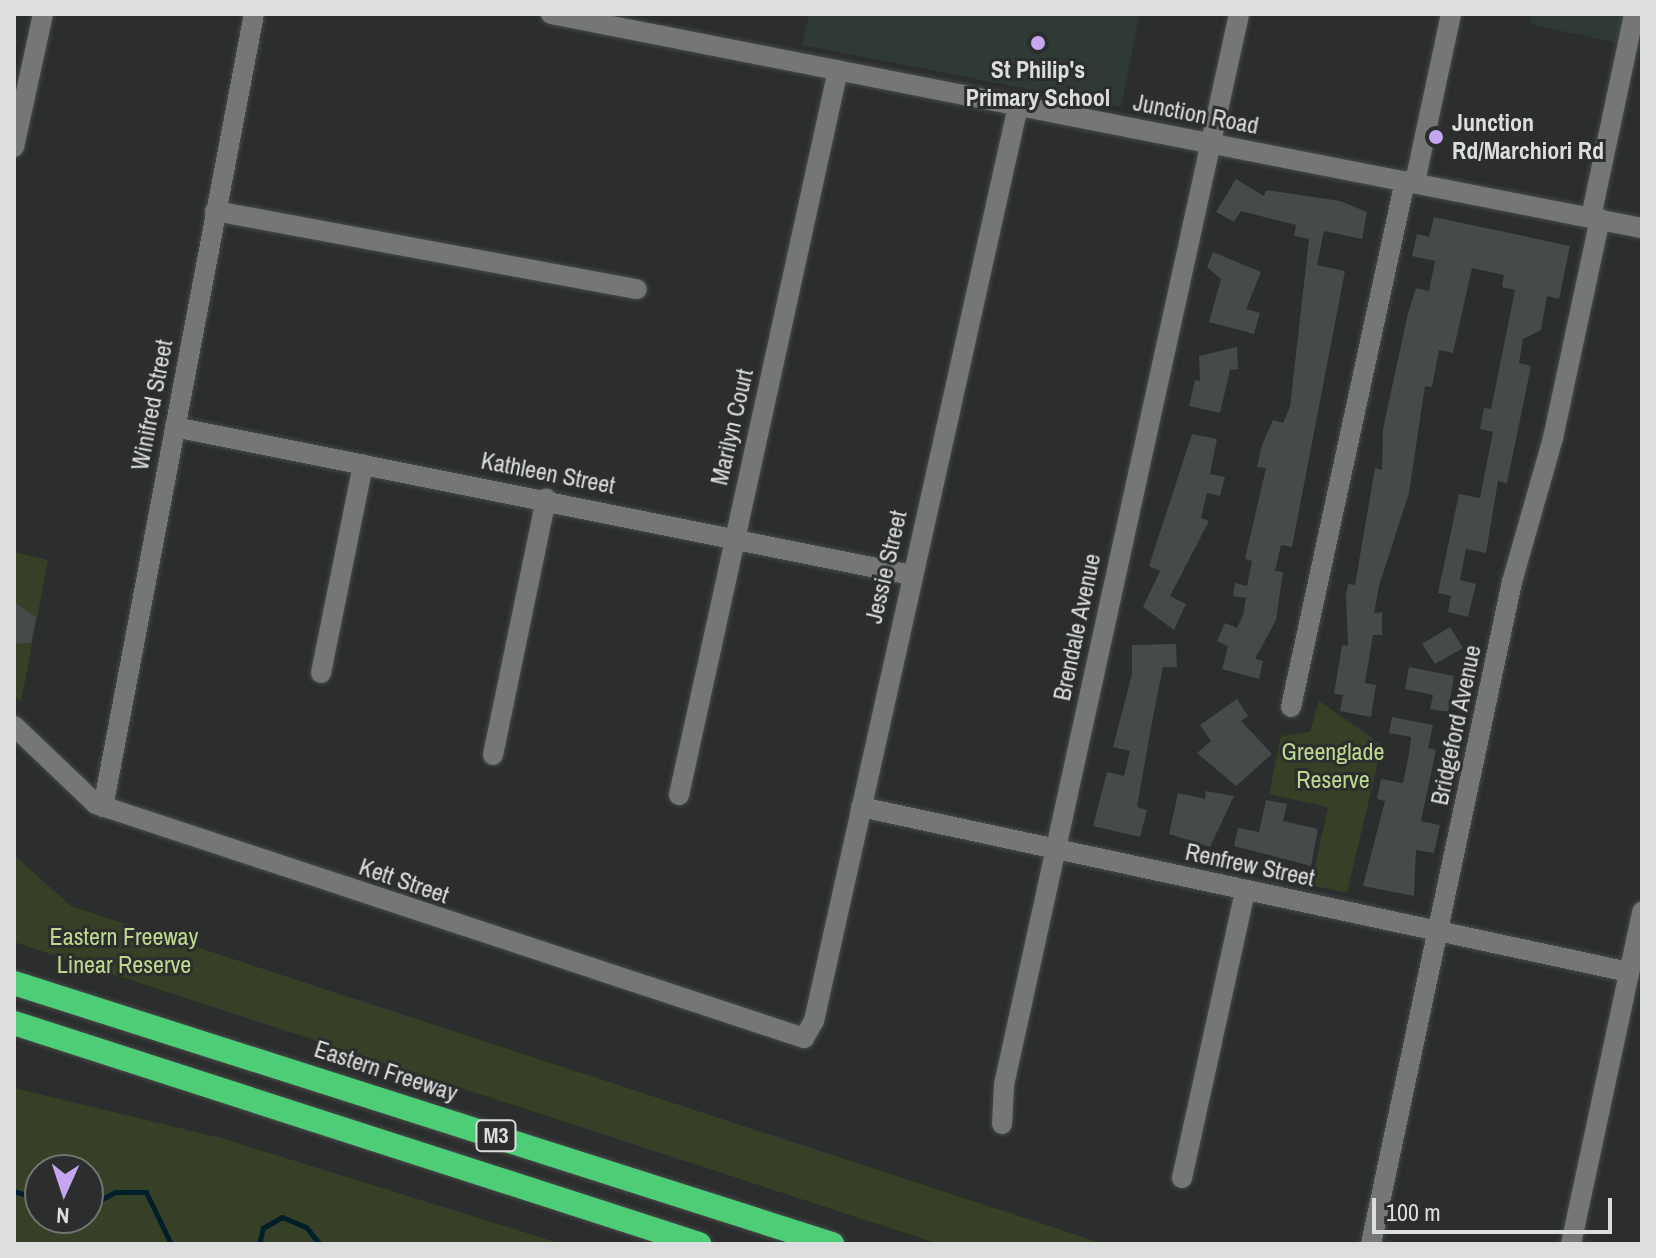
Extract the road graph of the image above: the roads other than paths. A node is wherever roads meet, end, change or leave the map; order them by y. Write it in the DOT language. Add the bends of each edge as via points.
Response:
graph roads {
  1 [pos="43,14"];
  2 [pos="254,14"];
  3 [pos="1239,14"];
  4 [pos="1451,14"];
  5 [pos="1634,14"];
  6 [pos="564,15"];
  7 [pos="838,70"];
  8 [pos="1018,106"];
  9 [pos="1210,143"];
  10 [pos="14,147"];
  11 [pos="1410,182"];
  12 [pos="215,211"];
  13 [pos="1595,218"];
  14 [pos="1642,228"];
  15 [pos="637,289"];
  16 [pos="175,427"];
  17 [pos="363,464"];
  18 [pos="546,498"];
  19 [pos="733,537"];
  20 [pos="911,575"];
  21 [pos="321,673"];
  22 [pos="1291,707"];
  23 [pos="14,726"];
  24 [pos="493,755"];
  25 [pos="679,795"];
  26 [pos="103,807"];
  27 [pos="861,807"];
  28 [pos="1055,850"];
  29 [pos="1245,891"];
  30 [pos="1642,912"];
  31 [pos="1440,933"];
  32 [pos="1629,972"];
  33 [pos="14,981"];
  34 [pos="14,1023"];
  35 [pos="14,1038"];
  36 [pos="804,1038"];
  37 [pos="163,1070"];
  38 [pos="1002,1124"];
  39 [pos="1182,1178"];
  40 [pos="699,1244"];
  41 [pos="832,1244"];
  42 [pos="1371,1244"];
  43 [pos="1571,1244"];
  1 -- 10 [label="street"];
  2 -- 12 [label="street, Winifred Street"];
  3 -- 9 [label="street, Brendale Avenue"];
  4 -- 11 [label="street"];
  5 -- 13 [label="street, Bridgeford Avenue"];
  6 -- 7 [label="street, Junction Road"];
  7 -- 8 [label="street, Junction Road"];
  7 -- 19 [label="street, Marilyn Court"];
  8 -- 9 [label="street, Junction Road"];
  8 -- 20 [label="street, Jessie Street"];
  9 -- 11 [label="street, Junction Road"];
  9 -- 28 [label="street, Brendale Avenue"];
  11 -- 13 [label="street, Junction Road"];
  11 -- 22 [label="street"];
  12 -- 15 [label="street"];
  12 -- 16 [label="street, Winifred Street"];
  13 -- 14 [label="street, Junction Road"];
  13 -- 31 [label="street, Bridgeford Avenue" via="1553,438 1512,582"];
  16 -- 17 [label="street, Kathleen Street"];
  16 -- 26 [label="street, Winifred Street"];
  17 -- 18 [label="street, Kathleen Street"];
  17 -- 21 [label="street"];
  18 -- 19 [label="street, Kathleen Street"];
  18 -- 24 [label="street"];
  19 -- 20 [label="street, Kathleen Street"];
  19 -- 25 [label="street, Marilyn Court"];
  20 -- 27 [label="street, Jessie Street"];
  23 -- 26 [label="street, Kett Street"];
  26 -- 36 [label="street, Kett Street"];
  27 -- 28 [label="street, Renfrew Street"];
  27 -- 36 [label="street, Jessie Street" via="814,1021"];
  28 -- 29 [label="street, Renfrew Street"];
  28 -- 38 [label="street, Brendale Avenue"];
  29 -- 31 [label="street, Renfrew Street"];
  29 -- 39 [label="street"];
  30 -- 32 [label="street"];
  31 -- 32 [label="street, Renfrew Street"];
  31 -- 42 [label="street, Bridgeford Avenue"];
  32 -- 43 [label="street"];
  33 -- 41 [label="highway, Eastern Freeway / M3"];
  34 -- 37 [label="highway, M3"];
  35 -- 37 [label="highway"];
  37 -- 40 [label="highway, M3"];
}
